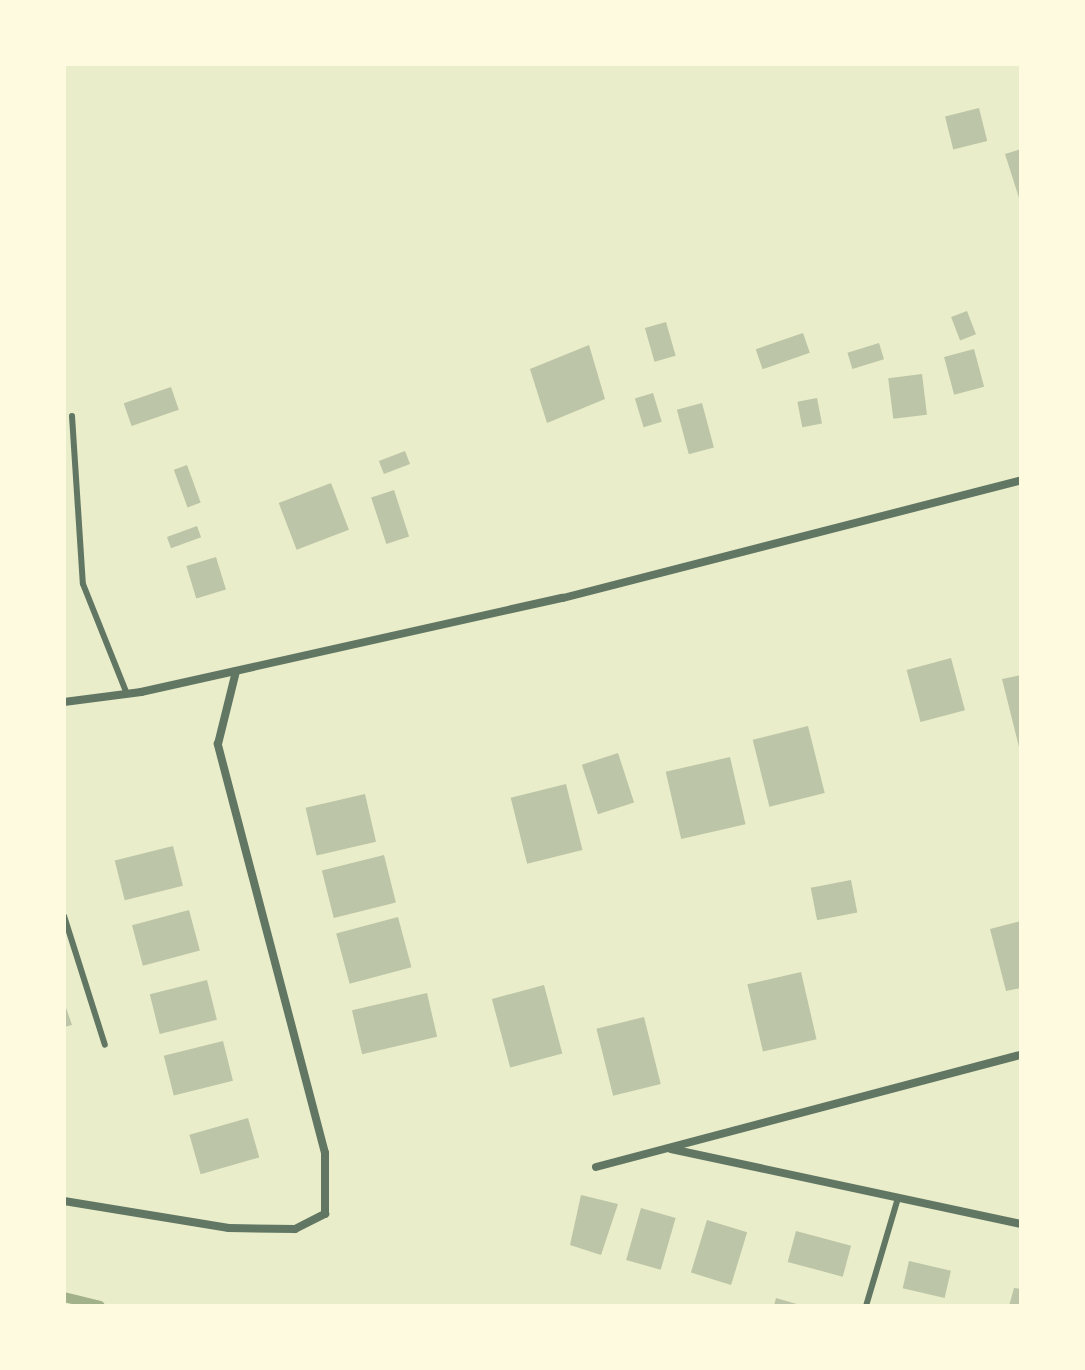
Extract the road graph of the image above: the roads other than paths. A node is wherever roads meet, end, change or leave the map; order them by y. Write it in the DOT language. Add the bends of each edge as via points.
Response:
graph roads {
  1 [pos="72,416"];
  2 [pos="1021,480"];
  3 [pos="236,671"];
  4 [pos="127,694"];
  5 [pos="64,702"];
  6 [pos="64,916"];
  7 [pos="105,1045"];
  8 [pos="1021,1055"];
  9 [pos="666,1148"];
  10 [pos="596,1167"];
  11 [pos="898,1198"];
  12 [pos="64,1201"];
  13 [pos="1021,1224"];
  14 [pos="866,1306"];
  1 -- 4 [label="lane" via="83,584"];
  2 -- 3 [label="street" via="563,598"];
  3 -- 4 [label="street"];
  3 -- 12 [label="street" via="218,744 325,1153 325,1214 295,1229 229,1228"];
  4 -- 5 [label="street"];
  6 -- 7 [label="lane"];
  8 -- 9 [label="street"];
  9 -- 10 [label="street"];
  9 -- 11 [label="street"];
  11 -- 13 [label="street"];
  11 -- 14 [label="lane"];
}
